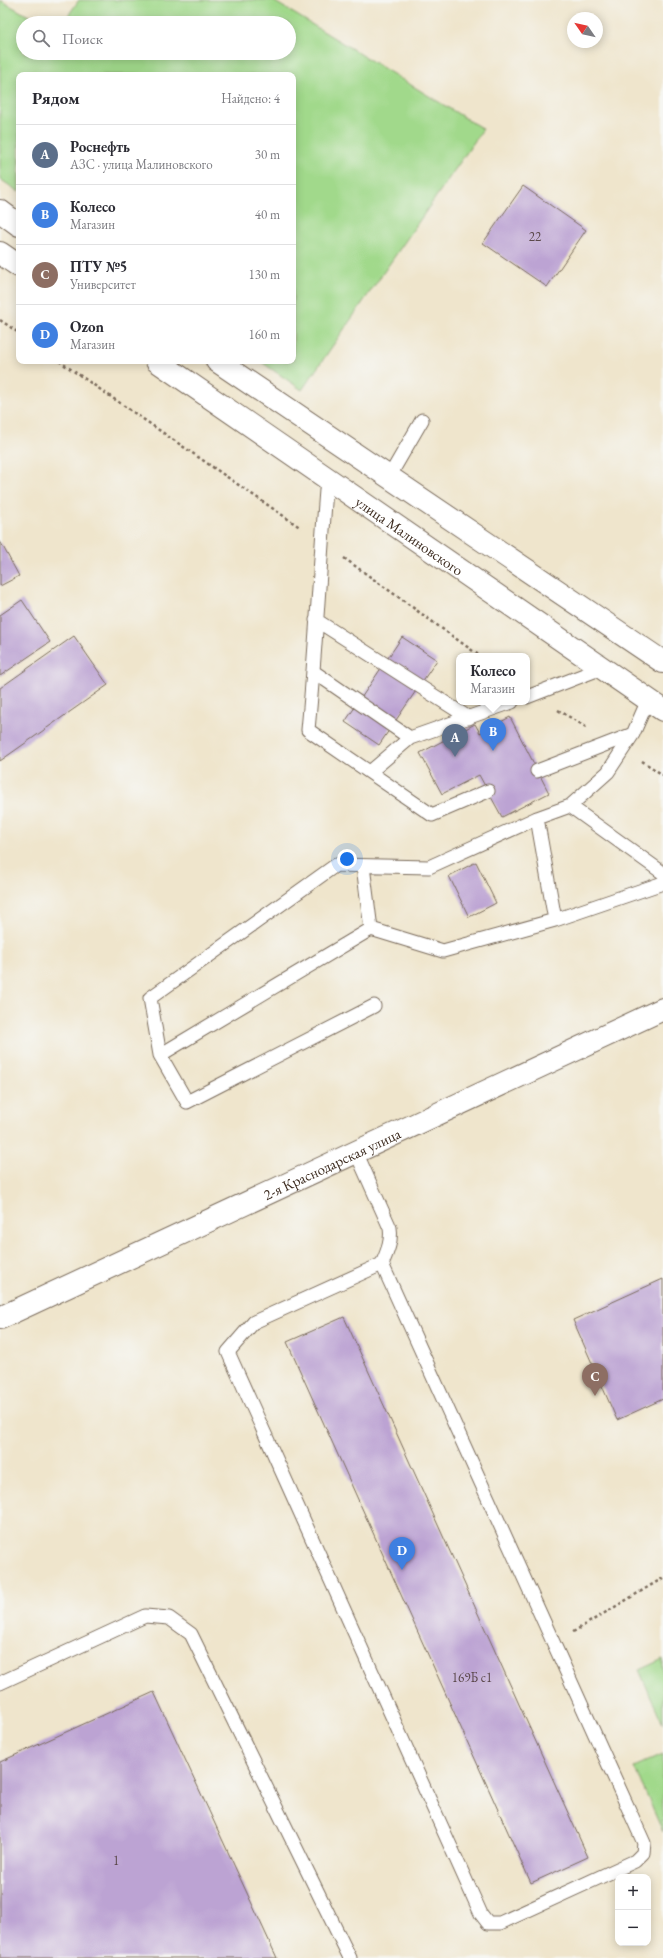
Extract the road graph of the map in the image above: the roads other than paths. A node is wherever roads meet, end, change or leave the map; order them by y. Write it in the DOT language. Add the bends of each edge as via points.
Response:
graph roads {
  1 [pos="0,212"];
  2 [pos="16,223"];
  3 [pos="0,253"];
  4 [pos="16,264"];
  5 [pos="161,364"];
  6 [pos="221,364"];
  7 [pos="422,420"];
  8 [pos="389,477"];
  9 [pos="327,478"];
  10 [pos="316,620"];
  11 [pos="663,662"];
  12 [pos="602,668"];
  13 [pos="314,672"];
  14 [pos="530,695"];
  15 [pos="504,705"];
  16 [pos="656,705"];
  17 [pos="469,718"];
  18 [pos="633,734"];
  19 [pos="410,738"];
  20 [pos="537,771"];
  21 [pos="370,772"];
  22 [pos="488,792"];
  23 [pos="570,806"];
  24 [pos="537,818"];
  25 [pos="363,866"];
  26 [pos="663,873"];
  27 [pos="663,883"];
  28 [pos="555,920"];
  29 [pos="371,929"];
  30 [pos="374,1006"];
  31 [pos="663,1009"];
  32 [pos="160,1055"];
  33 [pos="356,1152"];
  34 [pos="382,1264"];
  35 [pos="0,1318"];
  36 [pos="0,1683"];
  37 [pos="350,1958"];
  1 -- 2 [label="main road"];
  3 -- 4 [label="main road"];
  5 -- 9 [label="main road, улица Малиновского"];
  6 -- 8 [label="main road"];
  7 -- 8 [label="lane"];
  8 -- 11 [label="main road"];
  9 -- 10 [label="lane"];
  9 -- 12 [label="main road, улица Малиновского"];
  10 -- 13 [label="lane"];
  10 -- 17 [label="lane"];
  12 -- 14 [label="lane"];
  12 -- 16 [label="main road, улица Малиновского"];
  13 -- 19 [label="lane"];
  13 -- 21 [label="lane" via="308,730"];
  15 -- 17 [label="lane"];
  16 -- 18 [label="lane"];
  17 -- 19 [label="lane"];
  18 -- 20 [label="lane"];
  18 -- 23 [label="lane" via="608,772"];
  19 -- 21 [label="lane"];
  21 -- 22 [label="lane" via="432,815"];
  23 -- 24 [label="lane"];
  23 -- 26 [label="lane"];
  24 -- 25 [label="lane" via="429,867"];
  24 -- 28 [label="lane"];
  25 -- 29 [label="lane"];
  25 -- 32 [label="lane" via="336,865 150,998"];
  27 -- 28 [label="lane"];
  28 -- 29 [label="lane" via="443,951"];
  29 -- 32 [label="lane"];
  30 -- 32 [label="lane" via="187,1102"];
  31 -- 33 [label="main road, 2-я Краснодарская улица"];
  33 -- 34 [label="lane" via="390,1228 390,1245"];
  33 -- 35 [label="main road, 2-я Краснодарская улица"];
  34 -- 34 [label="lane" via="644,1843 642,1853 636,1861 500,1922 488,1923 481,1914 228,1352 254,1322"];
  36 -- 37 [label="lane" via="145,1616 169,1618 191,1634"];
}
